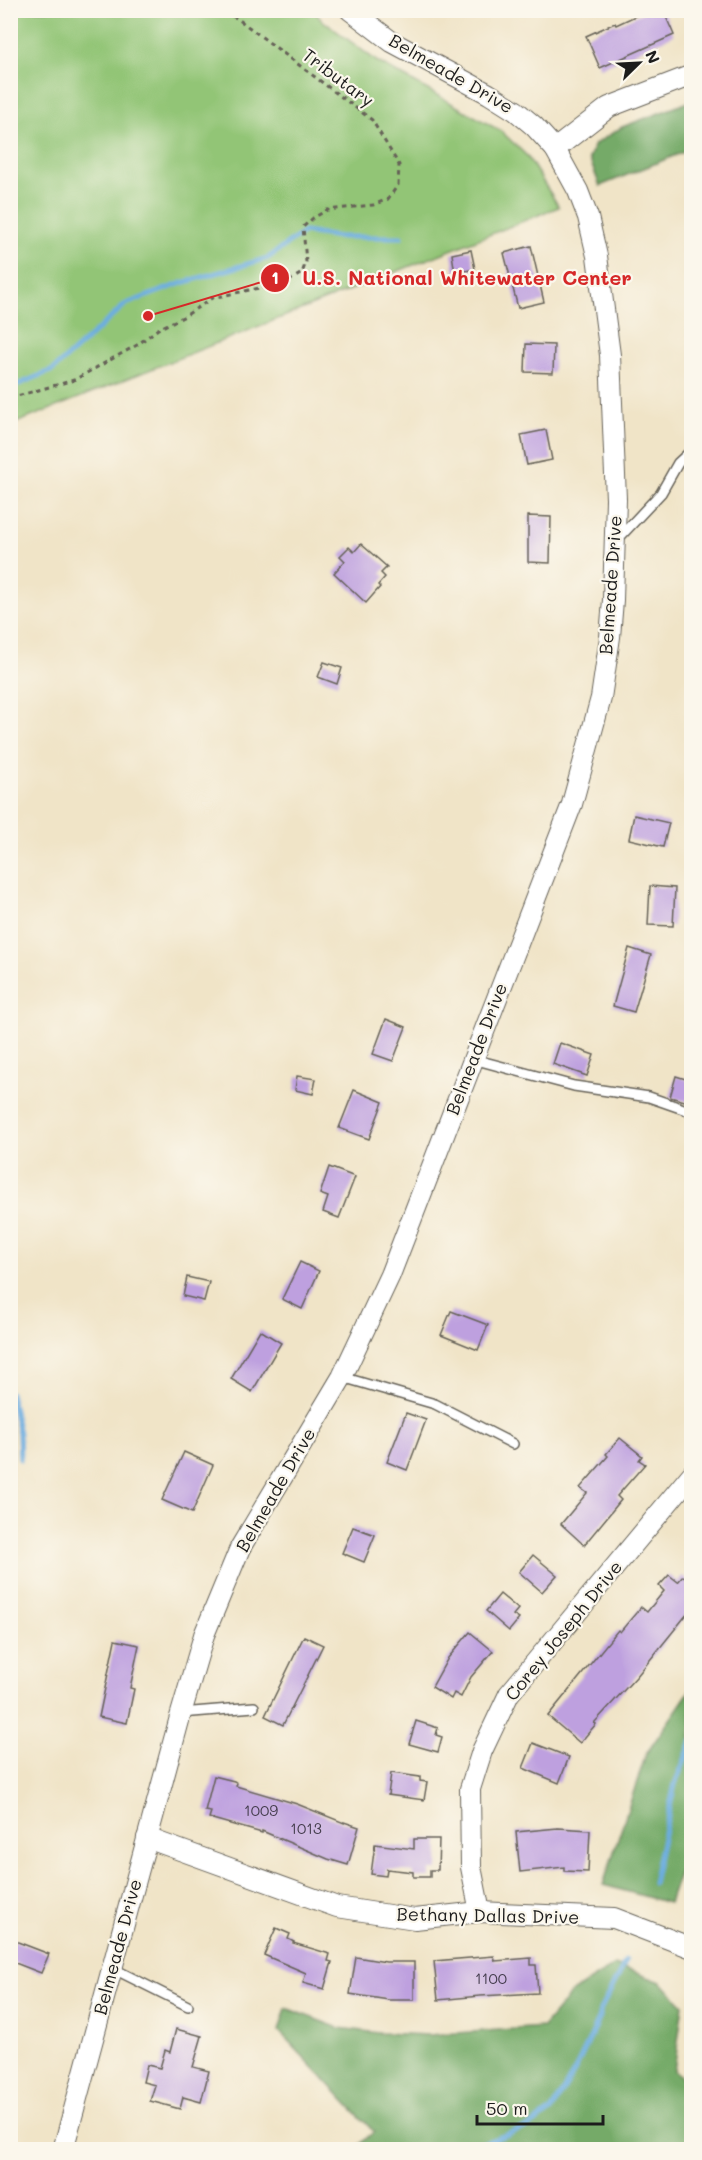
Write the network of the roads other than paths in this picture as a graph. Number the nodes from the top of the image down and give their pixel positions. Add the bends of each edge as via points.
1 (350, 10) edge
2 (692, 75) edge
3 (555, 149) junction
4 (692, 450) edge
5 (615, 541) junction
6 (473, 1059) junction
7 (692, 1112) edge
8 (342, 1377) junction
9 (513, 1444) dead end
10 (692, 1474) edge
11 (254, 1707) dead end
12 (181, 1713) junction
13 (147, 1838) junction
14 (480, 1912) junction
15 (692, 1948) edge
16 (112, 1968) junction
17 (188, 2006) dead end
18 (63, 2150) edge

1 - 3 street, Belmeade Drive via 392,42 516,111
2 - 3 street via 609,107
3 - 5 street, Belmeade Drive via 588,217 597,256 610,355
4 - 5 lane via 678,463 661,493
5 - 6 street, Belmeade Drive via 613,600 602,688 572,804
6 - 7 lane via 574,1086 649,1097
6 - 8 street, Belmeade Drive via 390,1275
8 - 9 lane via 435,1404
8 - 12 street, Belmeade Drive via 240,1548 204,1635
10 - 14 street, Corey Joseph Drive via 509,1694 482,1751 470,1789 471,1867
11 - 12 lane
12 - 13 street, Belmeade Drive
13 - 14 street, Bethany Dallas Drive via 337,1907 415,1919
13 - 16 street, Belmeade Drive
14 - 15 street, Bethany Dallas Drive via 614,1918
16 - 17 lane
16 - 18 street, Belmeade Drive

